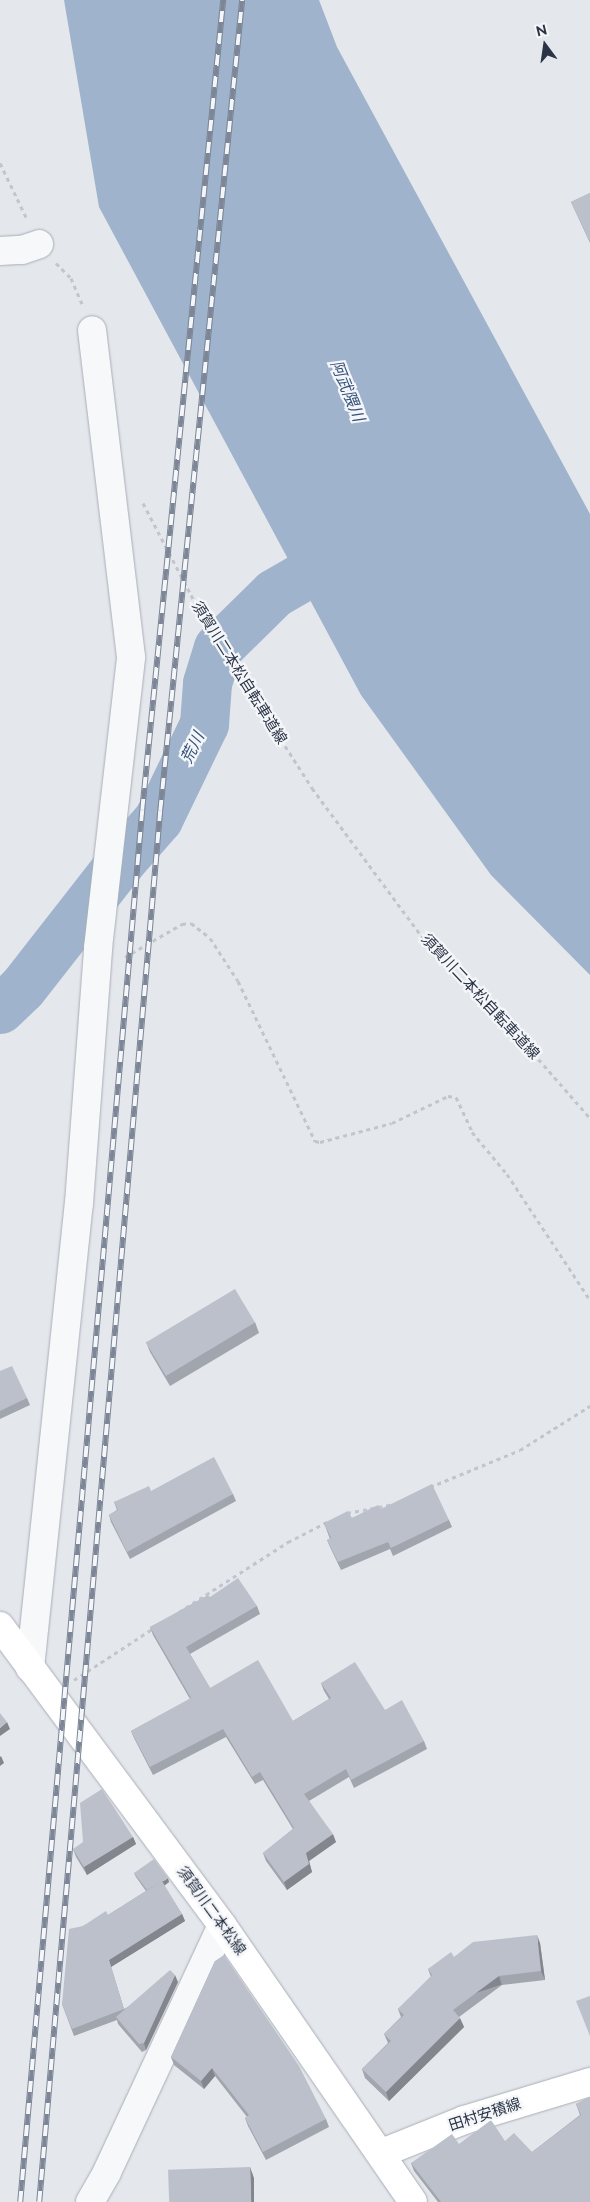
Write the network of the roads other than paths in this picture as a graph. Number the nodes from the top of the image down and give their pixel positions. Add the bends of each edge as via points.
1 (39, 244) road end
2 (0, 251) edge
3 (92, 330) road end
4 (0, 1626) edge
5 (30, 1668) junction
6 (222, 1925) junction
7 (590, 2082) edge
8 (382, 2153) junction
9 (90, 2202) edge
10 (413, 2202) edge

1 - 2 street via 22,250
3 - 5 street via 130,657 97,962 79,1203
4 - 5 main road, 須賀川二本松線
5 - 6 main road, 須賀川二本松線
6 - 8 main road, 須賀川二本松線
6 - 9 street
7 - 8 main road, 田村安積線 via 464,2120
8 - 10 main road, 須賀川二本松線

